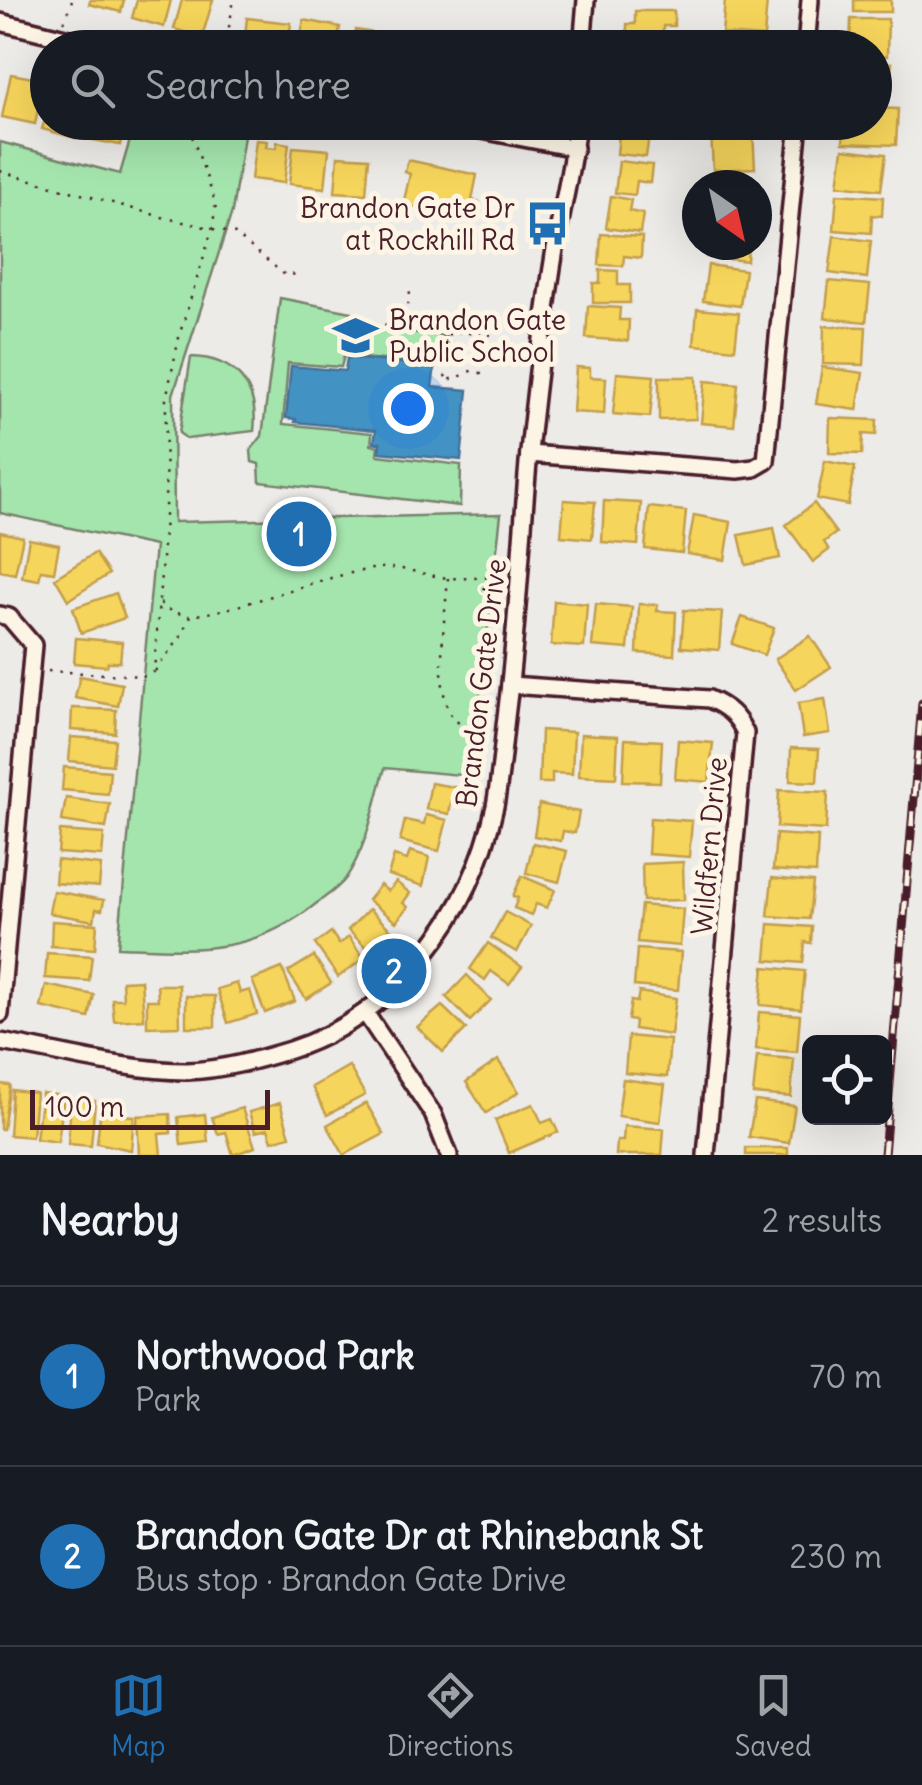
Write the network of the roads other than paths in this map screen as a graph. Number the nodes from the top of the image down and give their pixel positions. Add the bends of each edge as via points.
1 (586, 0) edge
2 (810, 0) edge
3 (0, 22) edge
4 (34, 30) edge
5 (584, 30) edge
6 (808, 30) edge
7 (533, 140) edge
8 (575, 140) edge
9 (797, 140) edge
10 (575, 148) junction
11 (529, 454) junction
12 (0, 615) edge
13 (510, 685) junction
14 (8, 816) edge
15 (0, 1014) edge
16 (366, 1014) junction
17 (0, 1042) edge
18 (449, 1155) edge
19 (706, 1155) edge

1 - 5 street
2 - 6 street
3 - 4 street
7 - 10 street
8 - 10 street, Brandon Gate Drive
9 - 11 street via 766,460 738,470
10 - 11 street, Brandon Gate Drive
11 - 13 street, Brandon Gate Drive
12 - 14 street via 33,645
13 - 16 street, Brandon Gate Drive via 495,807 458,908 432,948
13 - 19 street, Wildfern Drive via 709,699 739,719 745,733
14 - 15 street
16 - 17 street, Brandon Gate Drive via 300,1046 200,1070 147,1068
16 - 18 street via 433,1114

